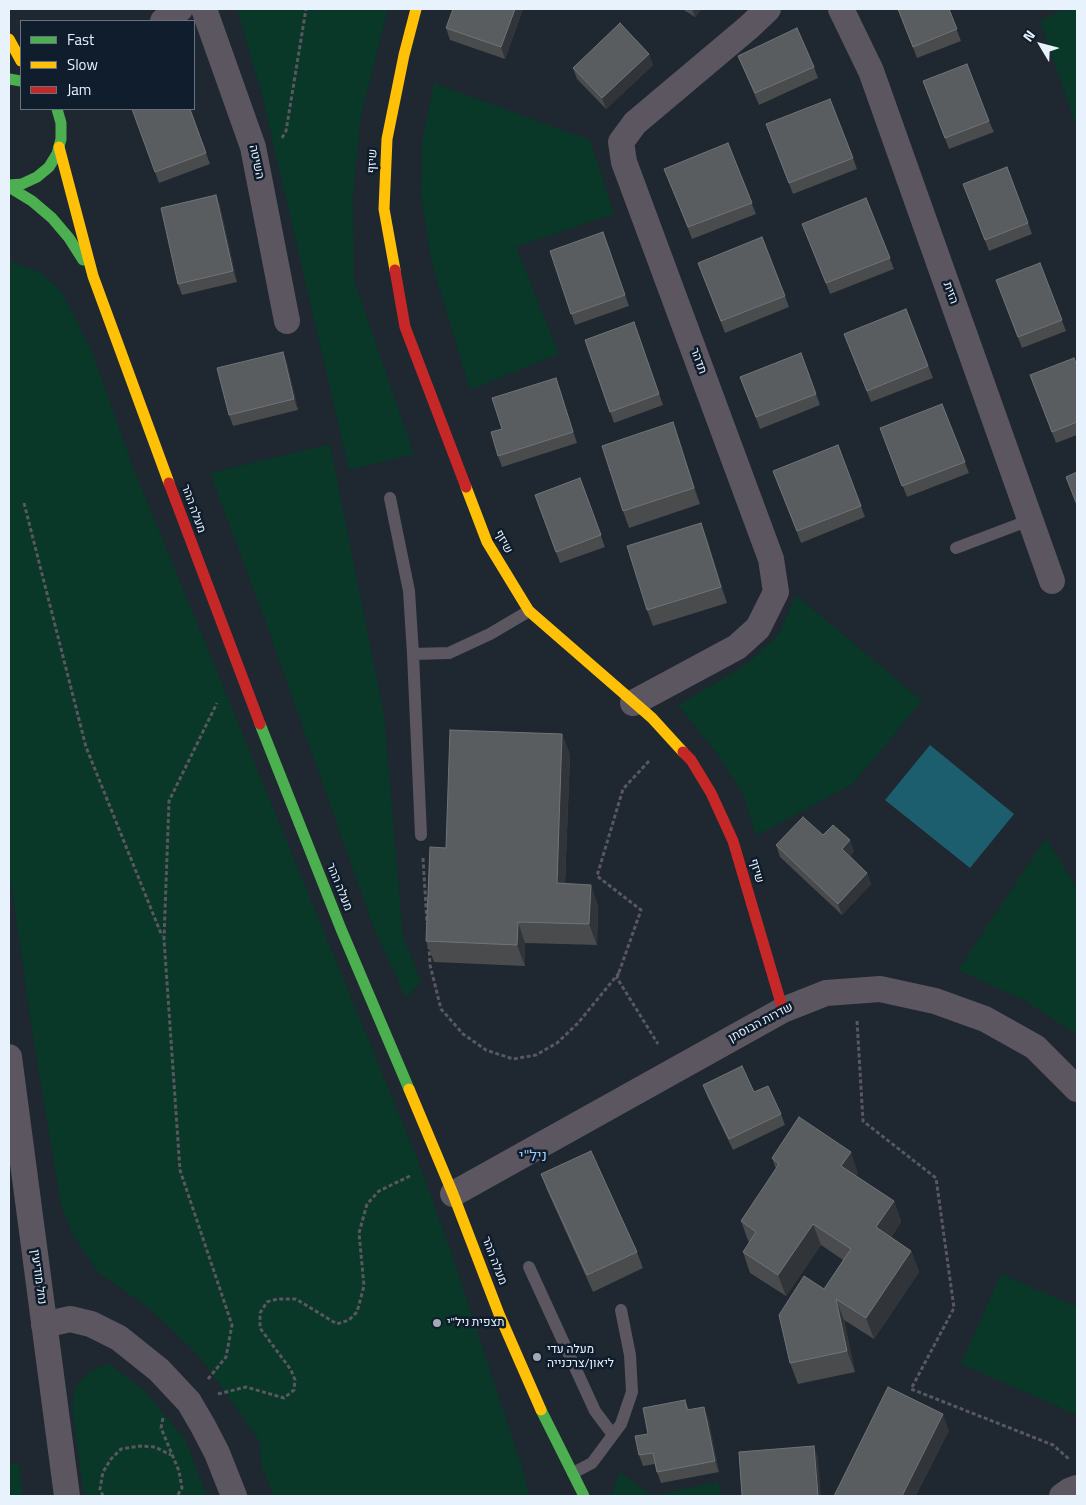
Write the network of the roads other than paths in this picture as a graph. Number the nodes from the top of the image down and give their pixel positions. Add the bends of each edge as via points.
1 (180, 9) edge
2 (204, 9) edge
3 (416, 9) edge
4 (768, 9) edge
5 (841, 9) edge
6 (164, 20) edge
7 (9, 39) edge
8 (20, 59) edge
9 (56, 110) edge
10 (59, 147) junction
11 (9, 186) edge
12 (93, 276) junction
13 (287, 320) dead end
14 (390, 498) dead end
15 (1030, 520) junction
16 (956, 548) dead end
17 (1052, 581) dead end
18 (529, 611) junction
19 (413, 654) junction
20 (634, 703) junction
21 (421, 835) road end
22 (783, 1010) junction
23 (9, 1057) edge
24 (1077, 1089) edge
25 (453, 1194) junction
26 (530, 1267) dead end
27 (621, 1310) dead end
28 (44, 1325) junction
29 (613, 1435) junction
30 (573, 1474) junction
31 (1075, 1476) edge
32 (67, 1496) edge
33 (234, 1496) edge
34 (584, 1496) edge
35 (1062, 1496) edge

1 - 6 street
2 - 13 street, השיטה via 253,147
3 - 18 street, שיזף via 388,139 384,208 405,328 487,542
4 - 20 street, תדהר via 635,123 621,142 624,162 771,559 776,592 758,628 737,647
5 - 15 street, הזית via 871,71
7 - 8 street
9 - 10 street via 61,123
10 - 11 street via 49,167 37,177
10 - 12 street, מעלה ההר
11 - 12 street, מעלה ההר via 52,218
12 - 25 street, מעלה ההר via 236,664 341,929
14 - 19 lane via 409,591
15 - 16 lane
15 - 17 street, הזית
18 - 19 lane via 448,653
18 - 20 street, שיזף
19 - 21 lane
20 - 22 street, שיזף via 691,760 711,793 733,841
22 - 24 street, שדרות הבוסתן via 826,993 856,990 880,989 935,1001 985,1019 1035,1047
22 - 25 street, שדרות הבוסתן
23 - 28 street, נחל מודיעין
25 - 30 street, מעלה ההר via 499,1314
26 - 29 lane via 595,1410
27 - 29 lane via 630,1356 632,1392 621,1424
28 - 32 street, נחל מודיעין
28 - 33 street via 70,1319 91,1324 119,1338 159,1370 183,1396 216,1453
29 - 30 lane via 592,1463
30 - 34 street, מעלה ההר
31 - 35 street via 1069,1491

